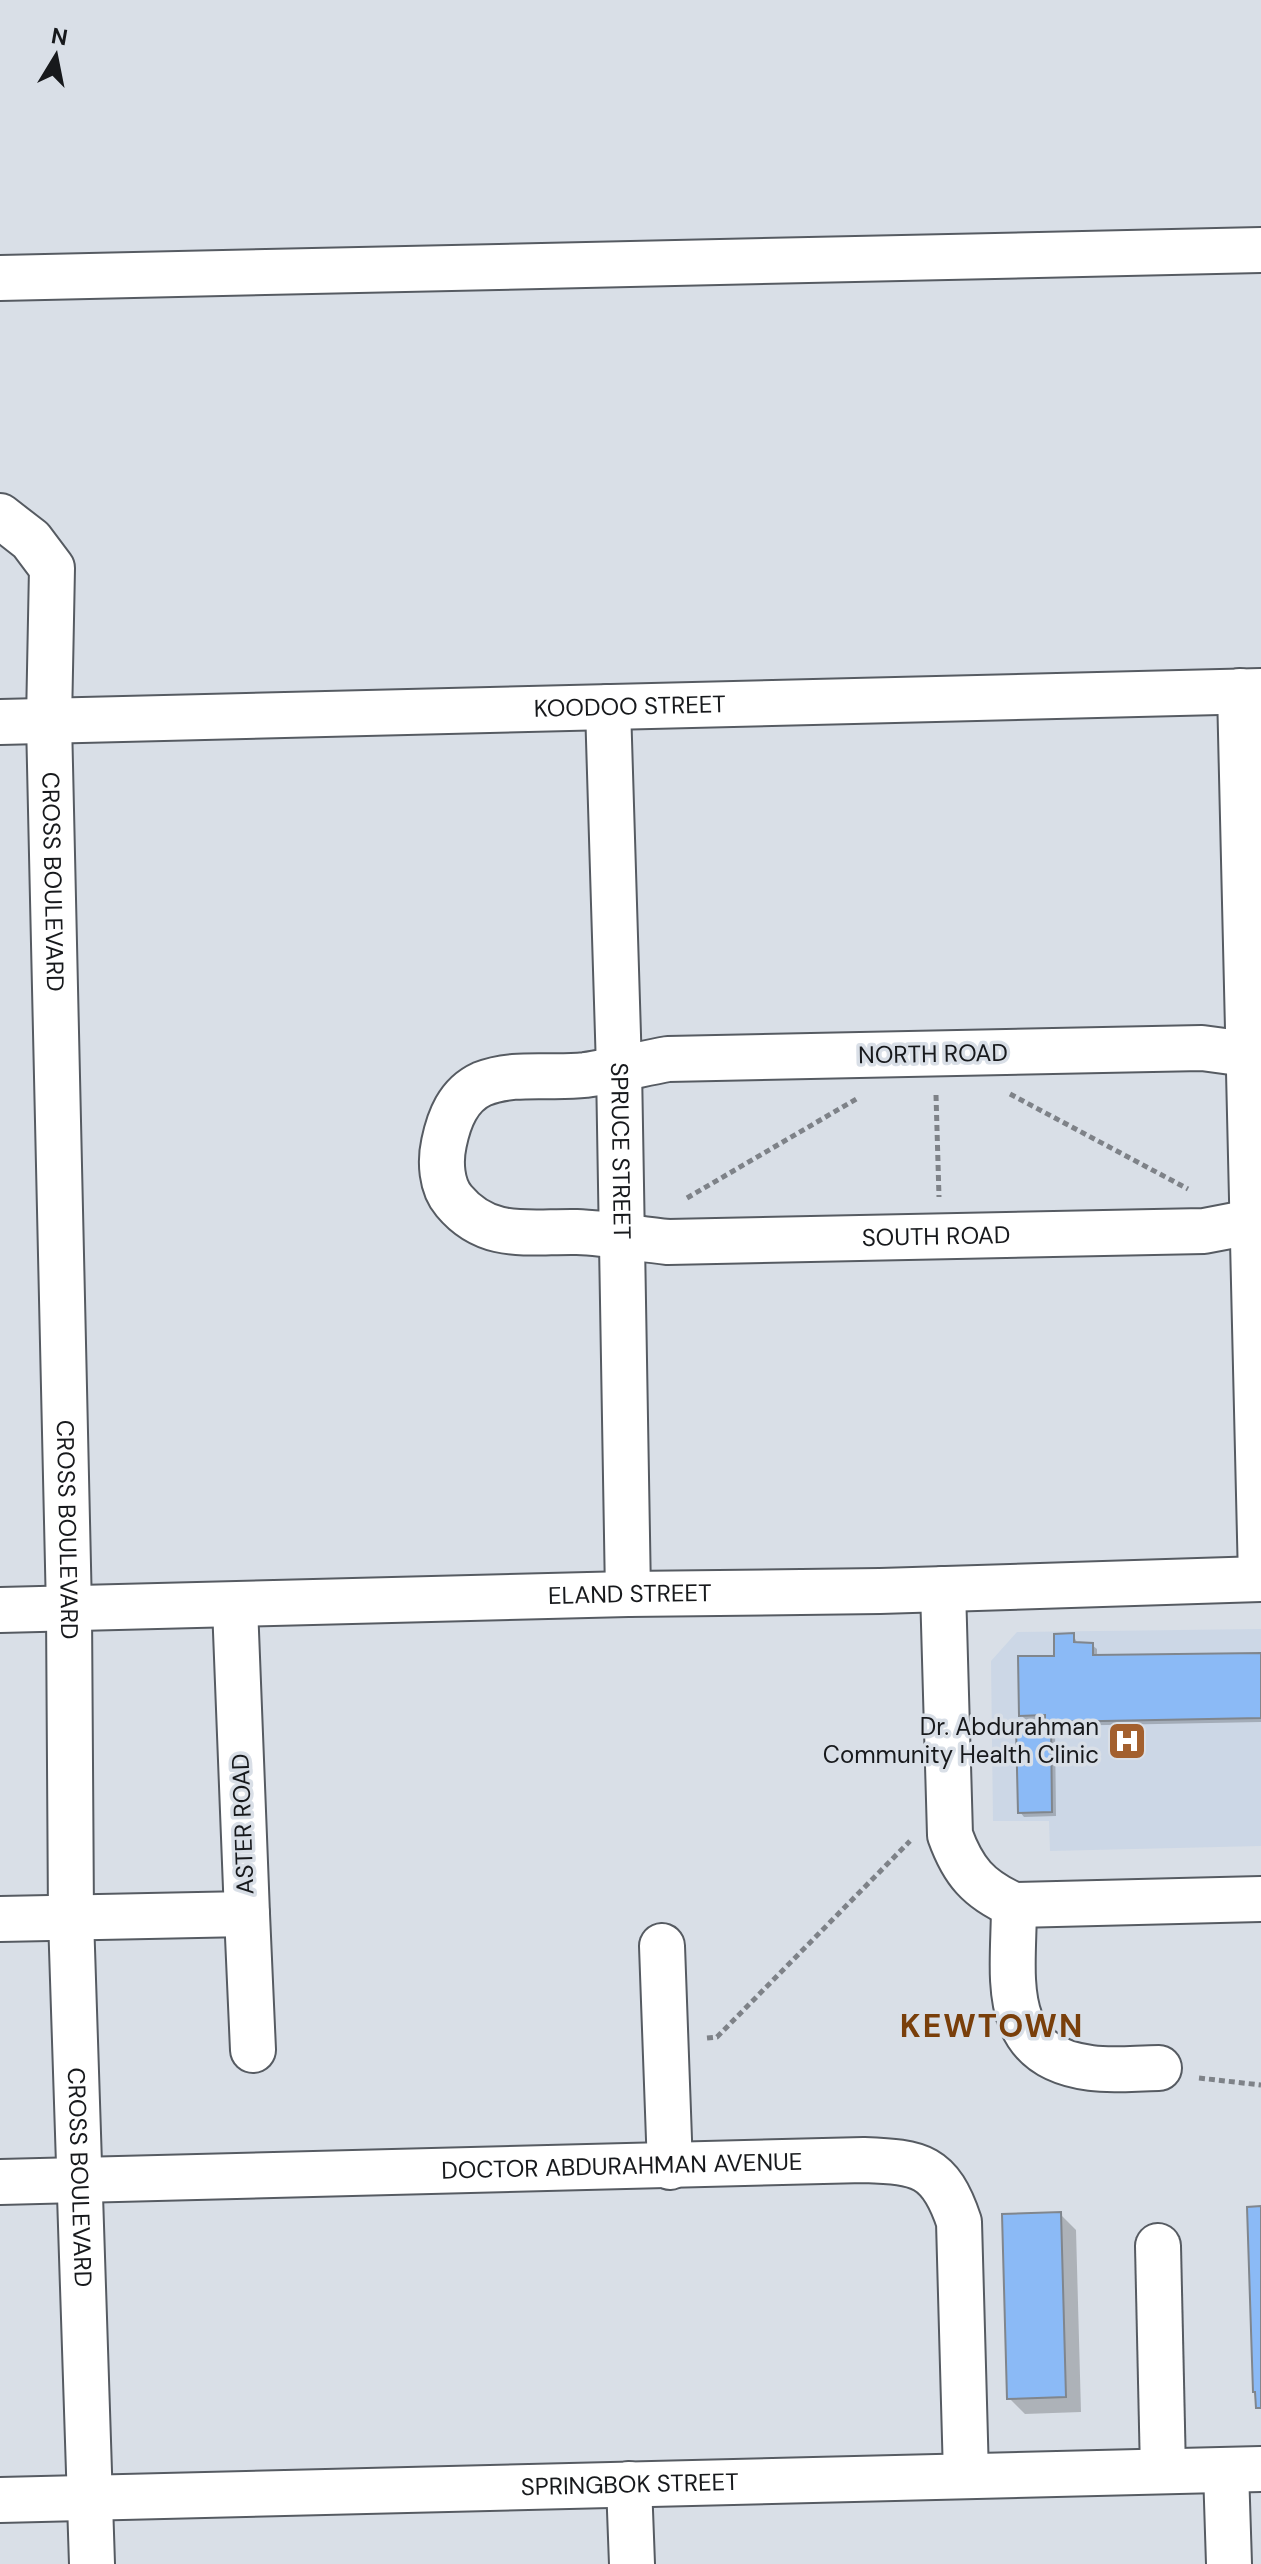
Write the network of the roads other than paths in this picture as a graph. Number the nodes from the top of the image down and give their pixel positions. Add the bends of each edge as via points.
1 (1261, 250) edge
2 (0, 278) edge
3 (0, 516) edge
4 (1250, 691) edge
5 (608, 707) junction
6 (49, 721) junction
7 (0, 722) edge
8 (1255, 1055) edge
9 (619, 1068) junction
10 (1257, 1222) edge
11 (621, 1237) junction
12 (1261, 1579) edge
13 (943, 1589) junction
14 (628, 1594) junction
15 (235, 1606) junction
16 (0, 1610) edge
17 (69, 1610) junction
18 (1261, 1899) edge
19 (1014, 1905) junction
20 (247, 1914) junction
21 (71, 1918) junction
22 (0, 1919) edge
23 (662, 1946) dead end
24 (253, 2050) dead end
25 (1159, 2068) road end
26 (670, 2167) junction
27 (80, 2181) junction
28 (0, 2182) edge
29 (1158, 2246) dead end
30 (1243, 2469) edge
31 (1163, 2471) junction
32 (966, 2475) junction
33 (629, 2484) junction
34 (90, 2497) junction
35 (0, 2500) edge
36 (92, 2564) edge
37 (632, 2564) edge
38 (1229, 2564) edge

1 - 2 street
3 - 6 street, CROSS BOULEVARD via 31,540 52,568
4 - 5 street, KOODOO STREET
4 - 8 street
5 - 6 street, KOODOO STREET
5 - 9 street, SPRUCE STREET
6 - 7 street, KOODOO STREET
6 - 17 street, CROSS BOULEVARD
8 - 9 street, NORTH ROAD via 1202,1048 668,1059
8 - 10 street
9 - 11 street, SPRUCE STREET
9 - 11 street, NORTH ROAD via 500,1078 479,1086 451,1116 442,1172 449,1195 483,1226
10 - 11 street, SOUTH ROAD via 1204,1231 668,1242
10 - 12 street
11 - 14 street, SPRUCE STREET
12 - 13 street, ELAND STREET
13 - 14 street, ELAND STREET
13 - 19 street via 950,1835 960,1863 982,1886
14 - 15 street, ELAND STREET
15 - 17 street, ELAND STREET
15 - 20 street, ASTER ROAD
16 - 17 street, ELAND STREET
17 - 21 street, CROSS BOULEVARD
18 - 19 street
19 - 25 street via 1014,2002 1033,2044 1054,2058 1090,2068
20 - 21 street, ASTER ROAD
20 - 24 street
21 - 22 street, ASTER ROAD
21 - 27 street, CROSS BOULEVARD
23 - 26 street
26 - 27 street, DOCTOR ABDURAHMAN AVENUE
26 - 32 street, DOCTOR ABDURAHMAN AVENUE via 864,2160 915,2165 934,2175 950,2195 959,2222
27 - 28 street, DOCTOR ABDURAHMAN AVENUE
27 - 34 street, CROSS BOULEVARD
29 - 31 street
30 - 31 street, SPRINGBOK STREET
30 - 38 street
31 - 32 street, SPRINGBOK STREET
32 - 33 street, SPRINGBOK STREET
33 - 34 street, SPRINGBOK STREET
33 - 37 street
34 - 35 street, SPRINGBOK STREET
34 - 36 street, CROSS BOULEVARD

